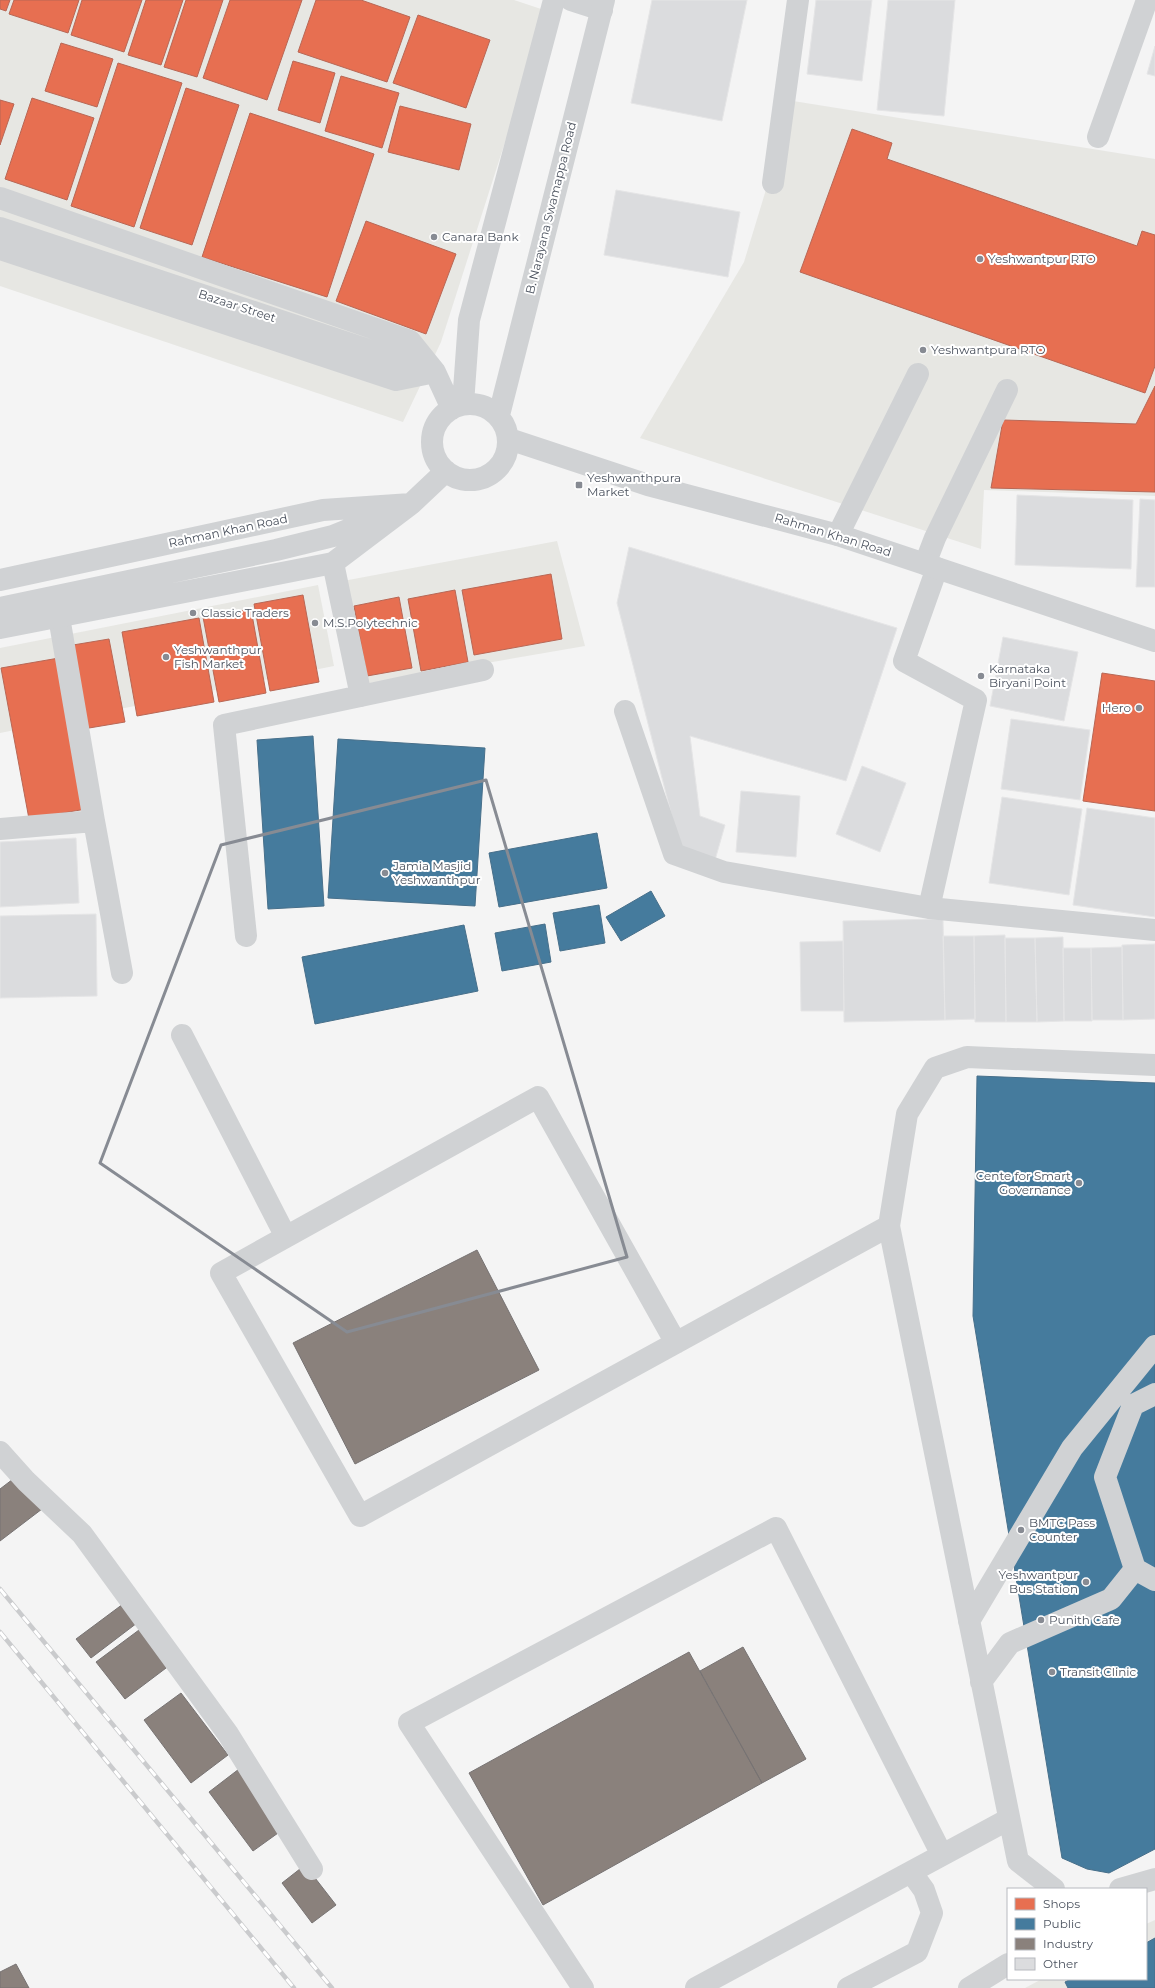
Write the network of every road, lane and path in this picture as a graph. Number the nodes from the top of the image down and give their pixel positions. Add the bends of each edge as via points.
1 (554, 0) edge
2 (571, 0) edge
3 (798, 0) edge
4 (1146, 0) edge
5 (603, 5) edge
6 (1098, 137) dead end
7 (773, 182) dead end
8 (0, 198) edge
9 (0, 228) edge
10 (0, 249) edge
11 (435, 372) junction
12 (918, 374) dead end
13 (1007, 390) dead end
14 (458, 406) junction
15 (498, 416) junction
16 (509, 439) junction
17 (446, 471) junction
18 (411, 504) junction
19 (838, 534) junction
20 (333, 563) junction
21 (931, 566) junction
22 (0, 580) edge
23 (0, 608) edge
24 (59, 617) junction
25 (0, 628) edge
26 (1155, 641) edge
27 (484, 670) dead end
28 (361, 696) junction
29 (625, 711) dead end
30 (94, 821) junction
31 (0, 829) edge
32 (929, 908) junction
33 (1155, 930) edge
34 (246, 936) dead end
35 (122, 972) dead end
36 (182, 1035) dead end
37 (1155, 1065) edge
38 (889, 1226) junction
39 (286, 1237) junction
40 (676, 1343) junction
41 (1155, 1346) edge
42 (1155, 1394) edge
43 (0, 1452) edge
44 (1135, 1569) junction
45 (1155, 1580) edge
46 (968, 1621) junction
47 (981, 1682) junction
48 (1009, 1819) junction
49 (942, 1855) junction
50 (312, 1869) dead end
51 (911, 1872) junction
52 (1155, 1879) edge
53 (1053, 1888) edge
54 (1124, 1888) edge
55 (1007, 1965) edge
56 (583, 1988) edge
57 (696, 1988) edge
58 (848, 1988) edge
59 (969, 1988) edge

1 - 14 street via 469,320
2 - 5 street
3 - 7 street
4 - 6 street
5 - 15 street, B. Narayana Swamappa Road
8 - 11 street via 410,341
9 - 11 street, Bazaar Street
10 - 11 street via 396,380
11 - 14 street
12 - 19 street
13 - 21 street via 935,538
14 - 15 street via 475,404 487,408
14 - 17 street via 442,416 432,437 432,449 436,460
15 - 16 street via 506,426
16 - 17 street via 508,452 502,465 492,474 480,479 466,480 454,477
16 - 19 street, Rahman Khan Road via 648,485
17 - 18 street
18 - 20 street
18 - 22 street, Rahman Khan Road via 323,510
18 - 23 street via 326,538
19 - 21 street, Rahman Khan Road
20 - 24 street
20 - 28 street
21 - 26 street, Rahman Khan Road
21 - 32 street via 904,661 976,700
24 - 25 street
24 - 30 street
27 - 28 street
28 - 34 street via 224,725
29 - 32 street via 674,854 724,872
30 - 31 street
30 - 35 street
32 - 33 street
36 - 39 street
37 - 38 street via 968,1057 935,1068 907,1114
38 - 40 street
38 - 46 street
39 - 40 street via 538,1097
39 - 40 street via 222,1273 360,1516
41 - 46 street via 1072,1448
42 - 44 street via 1134,1406 1105,1478
43 - 50 street via 26,1481 82,1534 228,1734
44 - 45 street
44 - 47 street via 1111,1599 1010,1643
46 - 47 street
47 - 48 street
48 - 49 street
48 - 53 street via 1018,1861
49 - 51 street
49 - 56 street via 776,1528 409,1723
51 - 57 street
51 - 58 street via 924,1890 932,1913 917,1952
52 - 54 street
55 - 59 street

